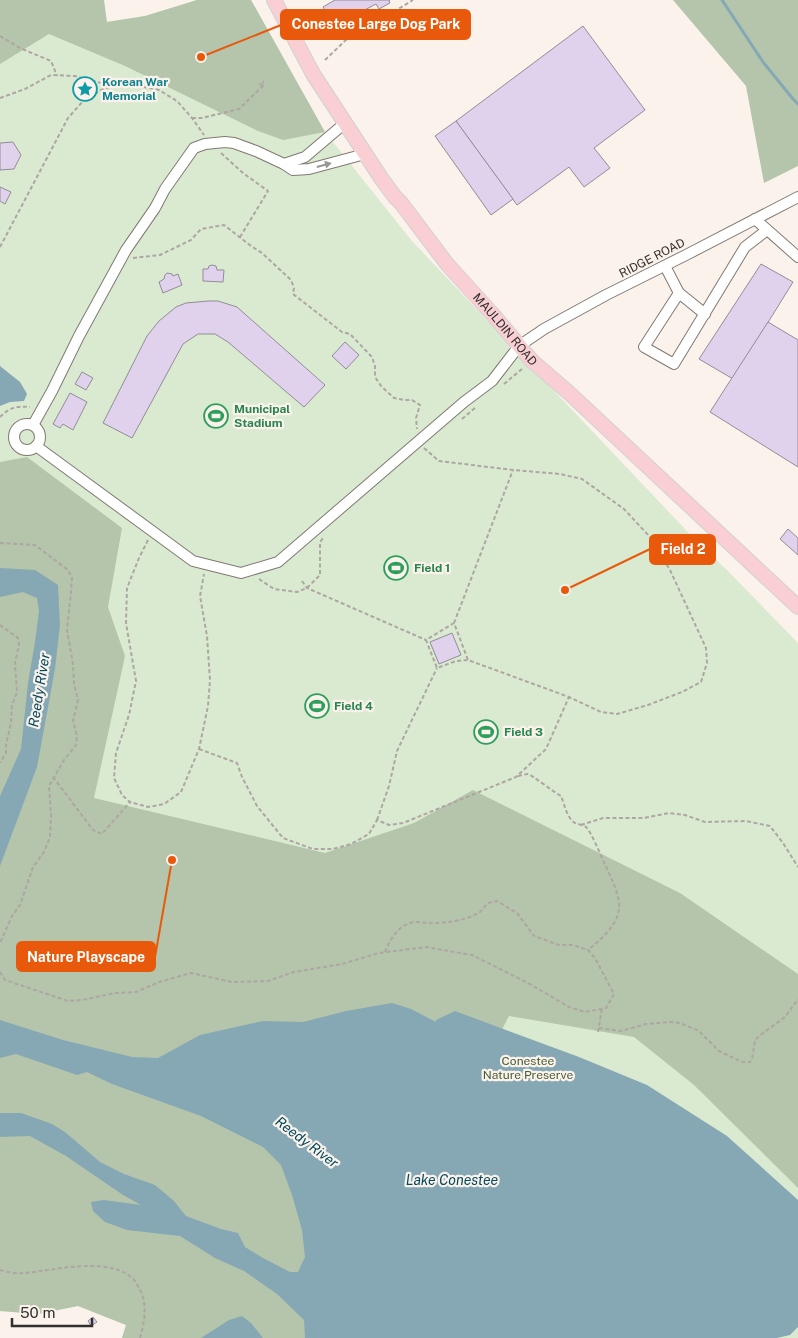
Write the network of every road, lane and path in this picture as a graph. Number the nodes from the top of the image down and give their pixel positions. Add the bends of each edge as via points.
1 (274, 0) edge
2 (413, 0) edge
3 (0, 36) edge
4 (325, 60) dead end
5 (57, 76) junction
6 (263, 81) dead end
7 (259, 84) dead end
8 (264, 85) junction
9 (113, 86) junction
10 (0, 98) edge
11 (192, 118) junction
12 (345, 123) junction
13 (210, 144) junction
14 (365, 154) junction
15 (284, 164) junction
16 (798, 197) edge
17 (755, 219) junction
18 (767, 230) junction
19 (240, 238) dead end
20 (0, 247) edge
21 (798, 257) edge
22 (665, 266) junction
23 (679, 293) junction
24 (705, 314) junction
25 (519, 346) junction
26 (532, 361) junction
27 (503, 385) dead end
28 (481, 403) dead end
29 (460, 421) dead end
30 (33, 425) junction
31 (36, 446) junction
32 (512, 470) dead end
33 (153, 532) junction
34 (326, 532) dead end
35 (0, 543) edge
36 (204, 573) dead end
37 (255, 576) dead end
38 (302, 581) dead end
39 (307, 588) junction
40 (798, 607) edge
41 (454, 623) junction
42 (0, 625) edge
43 (426, 640) junction
44 (438, 668) junction
45 (569, 697) dead end
46 (199, 749) junction
47 (0, 762) edge
48 (54, 777) junction
49 (516, 777) junction
50 (130, 802) junction
51 (377, 820) junction
52 (580, 825) junction
53 (798, 867) edge
54 (0, 943) edge
55 (588, 950) junction
56 (385, 952) junction
57 (0, 972) edge
58 (798, 999) edge
59 (602, 1008) junction
60 (599, 1028) junction
61 (598, 1032) dead end
62 (0, 1270) edge
63 (140, 1338) edge

1 - 12 main road, MAULDIN ROAD via 313,74
2 - 4 path via 349,37
3 - 5 path via 51,61
5 - 9 path via 75,76
5 - 10 path via 51,75
6 - 8 path
7 - 8 path
8 - 11 path via 238,109
9 - 11 path via 159,90 177,101
9 - 20 path via 84,100 68,118
11 - 13 path
12 - 14 main road, MAULDIN ROAD
12 - 15 street via 305,157
13 - 15 street via 234,144
13 - 19 path via 268,191
13 - 30 street via 194,148 165,189 123,256
15 -> 14 street via 293,170 308,169
14 - 25 main road, MAULDIN ROAD via 447,264
16 - 17 street, RIDGE ROAD
17 - 18 street
17 - 22 street, RIDGE ROAD
18 - 21 street
18 - 24 street via 745,247
22 - 23 street
22 - 25 street, RIDGE ROAD via 606,295
23 - 24 street
23 - 24 street via 644,347 674,364
25 - 26 main road, MAULDIN ROAD
25 - 33 street, RIDGE ROAD via 492,381 278,562 241,573 203,564 193,561
26 - 27 path
26 - 40 main road, MAULDIN ROAD
28 - 29 path
30 - 31 street via 40,435
30 - 31 street via 19,426 13,439 22,450
31 - 33 street, RIDGE ROAD
32 - 41 path
33 - 50 path via 127,588 126,623 136,681 116,753 114,778 122,795
34 - 39 path via 320,542 320,575
35 - 48 path via 35,544 68,570 72,578 67,630 78,700 73,721 77,736 76,745
36 - 46 path via 200,596 210,680
37 - 39 path via 274,589 298,592
38 - 39 path
39 - 43 path
41 - 43 path
41 - 44 path via 468,660
42 - 47 path via 18,638 19,644 17,692 12,704 6,753
43 - 44 path
44 - 51 path via 397,751
45 - 49 path via 546,749
46 - 50 path via 181,792 164,804 148,807
46 - 51 path via 237,763 257,806 283,838 313,849 333,849 369,834
48 - 50 path via 93,830 102,834
48 - 54 path via 49,786 50,837 33,866 20,905
49 - 51 path via 403,823 389,826
49 - 52 path via 532,776 561,796 568,816
52 - 53 path via 603,818 644,818 669,813 705,822 746,820 770,826
52 - 55 path via 586,828 595,843 617,890 620,907 617,919 605,936
55 - 56 path via 534,936 517,913 497,901 461,919 410,923 390,940
55 - 59 path via 614,994 606,1008
56 - 57 path via 268,981 232,982 191,972 136,992 68,1001 5,980
56 - 59 path via 426,947 472,955 568,1007 585,1012
58 - 60 path via 785,1017 755,1041 750,1062 742,1062 720,1051 699,1031 680,1023 646,1024 620,1031
59 - 60 path
60 - 61 path
62 - 63 path via 21,1274 82,1266 114,1268 132,1277 142,1293 145,1306

